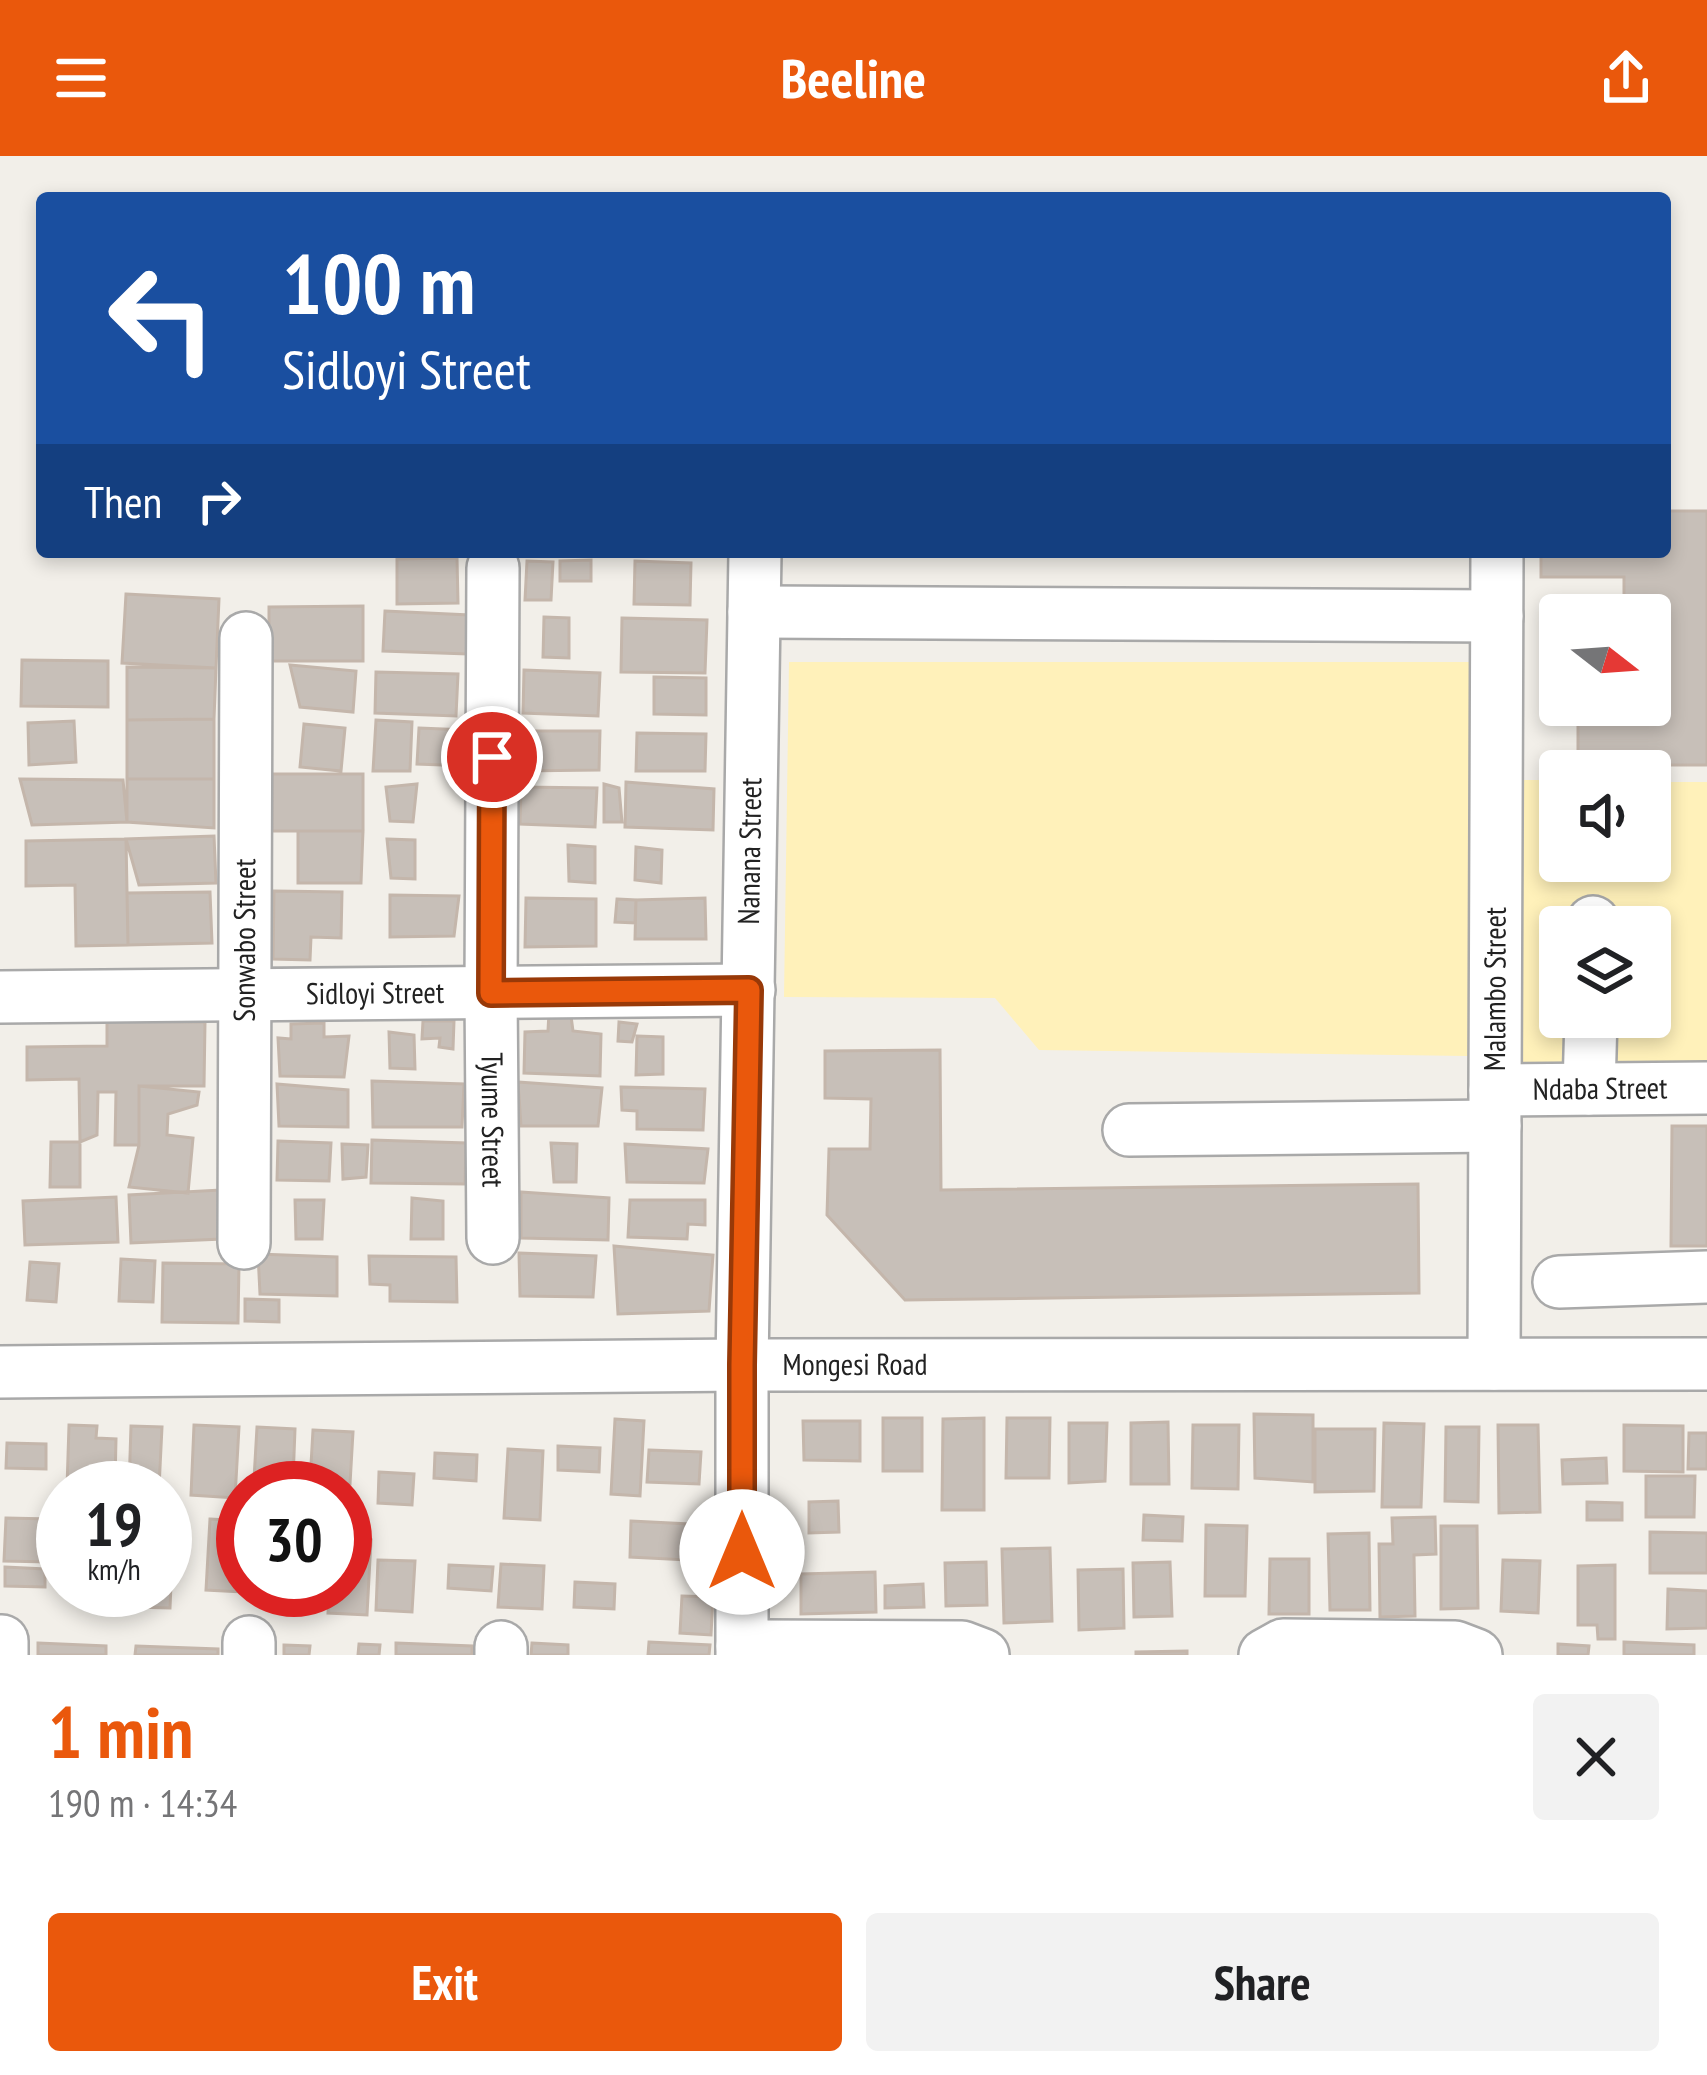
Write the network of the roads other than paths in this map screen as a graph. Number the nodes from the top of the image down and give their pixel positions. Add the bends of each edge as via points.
1 (755, 558) edge
2 (1497, 558) edge
3 (494, 568) dead end
4 (754, 612) junction
5 (1497, 616) junction
6 (246, 638) dead end
7 (749, 990) junction
8 (491, 993) junction
9 (246, 994) junction
10 (0, 997) edge
11 (1590, 1038) edge
12 (1707, 1088) edge
13 (1589, 1089) junction
14 (1495, 1108) junction
15 (1129, 1130) dead end
16 (494, 1238) dead end
17 (244, 1243) dead end
18 (1707, 1277) edge
19 (1639, 1281) junction
20 (1559, 1282) dead end
21 (1494, 1364) junction
22 (1654, 1364) junction
23 (1707, 1364) edge
24 (742, 1365) junction
25 (0, 1372) edge
26 (742, 1651) edge
27 (983, 1655) edge
28 (1265, 1655) edge
29 (1476, 1655) edge

1 - 4 street, Nanana Street
2 - 5 street, Malambo Street
3 - 8 street, Tyume Street
4 - 5 street
4 - 7 street, Nanana Street
5 - 14 street, Malambo Street
6 - 9 street, Sonwabo Street
7 - 8 street, Sidloyi Street
7 - 24 street, Nanana Street
8 - 9 street, Sidloyi Street
8 - 16 street, Tyume Street
9 - 10 street, Sidloyi Street
9 - 17 street, Sonwabo Street
11 - 13 street
12 - 13 street, Ndaba Street
13 - 14 street, Ndaba Street
14 - 15 street, Ndaba Street
14 - 21 street, Malambo Street
18 - 19 street
19 - 20 street
19 - 22 street
21 - 22 street, Mongesi Road
21 - 24 street, Mongesi Road
22 - 23 street, Mongesi Road
24 - 25 street, Mongesi Road
24 - 26 street, Nanana Street
26 - 27 street via 962,1647
28 - 29 street via 1283,1646 1455,1647

